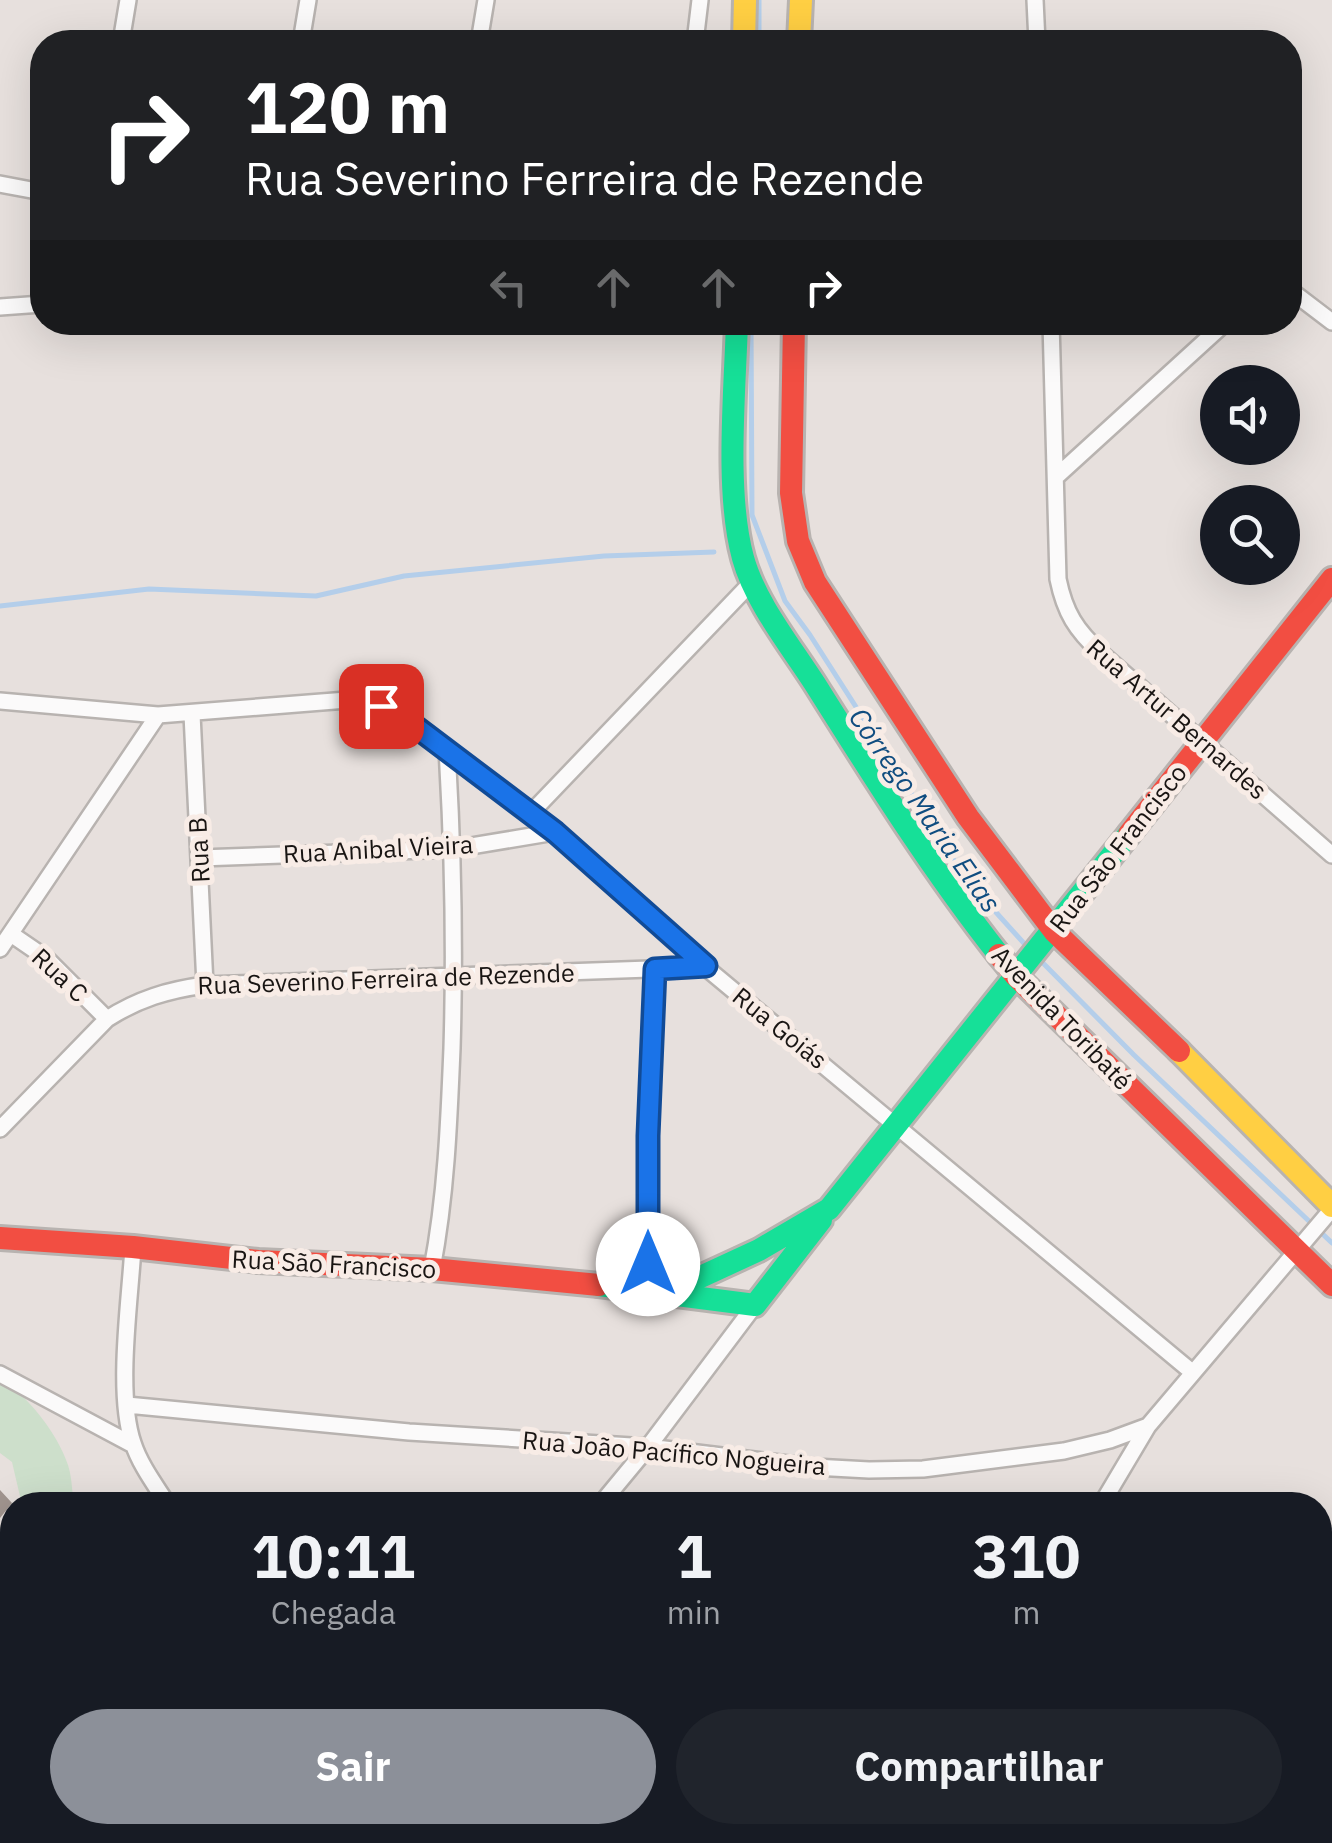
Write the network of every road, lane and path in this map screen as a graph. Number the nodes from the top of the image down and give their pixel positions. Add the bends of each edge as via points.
1 (128, 0) edge
2 (308, 0) edge
3 (486, 0) edge
4 (700, 0) edge
5 (745, 0) edge
6 (800, 0) edge
7 (1035, 0) edge
8 (123, 30) edge
9 (303, 30) edge
10 (481, 30) edge
11 (696, 30) edge
12 (744, 30) edge
13 (799, 30) edge
14 (1036, 30) edge
15 (0, 184) edge
16 (30, 190) edge
17 (1302, 299) edge
18 (30, 305) edge
19 (0, 306) edge
20 (1332, 322) edge
21 (737, 335) edge
22 (794, 335) edge
23 (1052, 335) edge
24 (1212, 335) edge
25 (1057, 476) junction
26 (1332, 579) edge
27 (752, 582) junction
28 (6, 702) edge
29 (192, 714) junction
30 (158, 715) junction
31 (0, 720) edge
32 (1202, 741) junction
33 (447, 750) junction
34 (529, 815) junction
35 (555, 832) junction
36 (454, 848) junction
37 (1331, 851) edge
38 (200, 858) junction
39 (11, 934) junction
40 (1050, 936) junction
41 (0, 949) edge
42 (706, 966) junction
43 (655, 969) junction
44 (1021, 971) junction
45 (454, 974) junction
46 (204, 986) junction
47 (106, 1019) junction
48 (897, 1125) junction
49 (0, 1129) edge
50 (829, 1209) junction
51 (1330, 1210) edge
52 (0, 1238) edge
53 (134, 1247) junction
54 (1298, 1248) junction
55 (432, 1268) junction
56 (1332, 1284) edge
57 (659, 1292) junction
58 (755, 1305) junction
59 (1192, 1372) junction
60 (0, 1374) edge
61 (127, 1405) junction
62 (1148, 1426) junction
63 (134, 1445) junction
64 (648, 1447) junction
65 (164, 1492) edge
66 (611, 1492) edge
67 (1110, 1492) edge

1 - 8 street
2 - 9 street
3 - 10 street
4 - 11 street
5 - 12 street
6 - 13 street
7 - 14 street
15 - 16 street
17 - 20 street
18 - 19 street
21 - 27 street, Avenida Toribaté via 736,528
22 - 40 street via 792,493 798,541 816,582
23 - 25 street, Rua Artur Bernardes
24 - 25 street
25 - 32 street, Rua Artur Bernardes via 1058,578 1068,617
26 - 32 street, Rua São Francisco
27 - 34 street
27 - 44 street, Avenida Toribaté via 964,912
28 - 30 street, Rua Goiás
28 - 31 street
29 - 30 street, Rua Goiás
29 - 33 street, Rua Goiás via 348,700 381,706
29 - 38 street, Rua B
30 - 39 street
32 - 37 street, Rua Artur Bernardes
32 - 40 street, Rua São Francisco
33 - 34 street, Rua Goiás
33 - 36 street
34 - 35 street, Rua Goiás
35 - 36 street, Rua Anibal Vieira
35 - 42 street, Rua Goiás
36 - 38 street, Rua Anibal Vieira
36 - 45 street
38 - 46 street, Rua B
39 - 41 street
39 - 47 street, Rua C via 46,958
40 - 44 street, Rua São Francisco
40 - 51 street via 1236,1106
42 - 43 street, Rua Severino Ferreira de Rezende
42 - 48 street, Rua Goiás
43 - 45 street, Rua Severino Ferreira de Rezende
43 - 57 street via 646,1238
44 - 48 street, Rua São Francisco
44 - 54 street, Avenida Toribaté
45 - 46 street, Rua Severino Ferreira de Rezende
45 - 55 street via 447,1157
46 - 47 street, Rua Severino Ferreira de Rezende via 167,990
47 - 49 street, Rua Severino Ferreira de Rezende
48 - 50 street, Rua São Francisco
48 - 59 street, Rua Goiás
50 - 57 street, Rua São Francisco via 759,1250
50 - 58 street
51 - 54 street
52 - 53 street, Rua São Francisco
53 - 55 street, Rua São Francisco via 258,1261
53 - 61 street
54 - 56 street, Avenida Toribaté
54 - 59 street
55 - 57 street, Rua São Francisco
57 - 58 street, Rua São Francisco
58 - 64 street
59 - 62 street
60 - 63 street
61 - 63 street
61 - 64 street, Rua João Pacífico Nogueira
62 - 64 street, Rua João Pacífico Nogueira via 1064,1451 924,1469 814,1467
62 - 67 street
63 - 65 street
64 - 66 street

